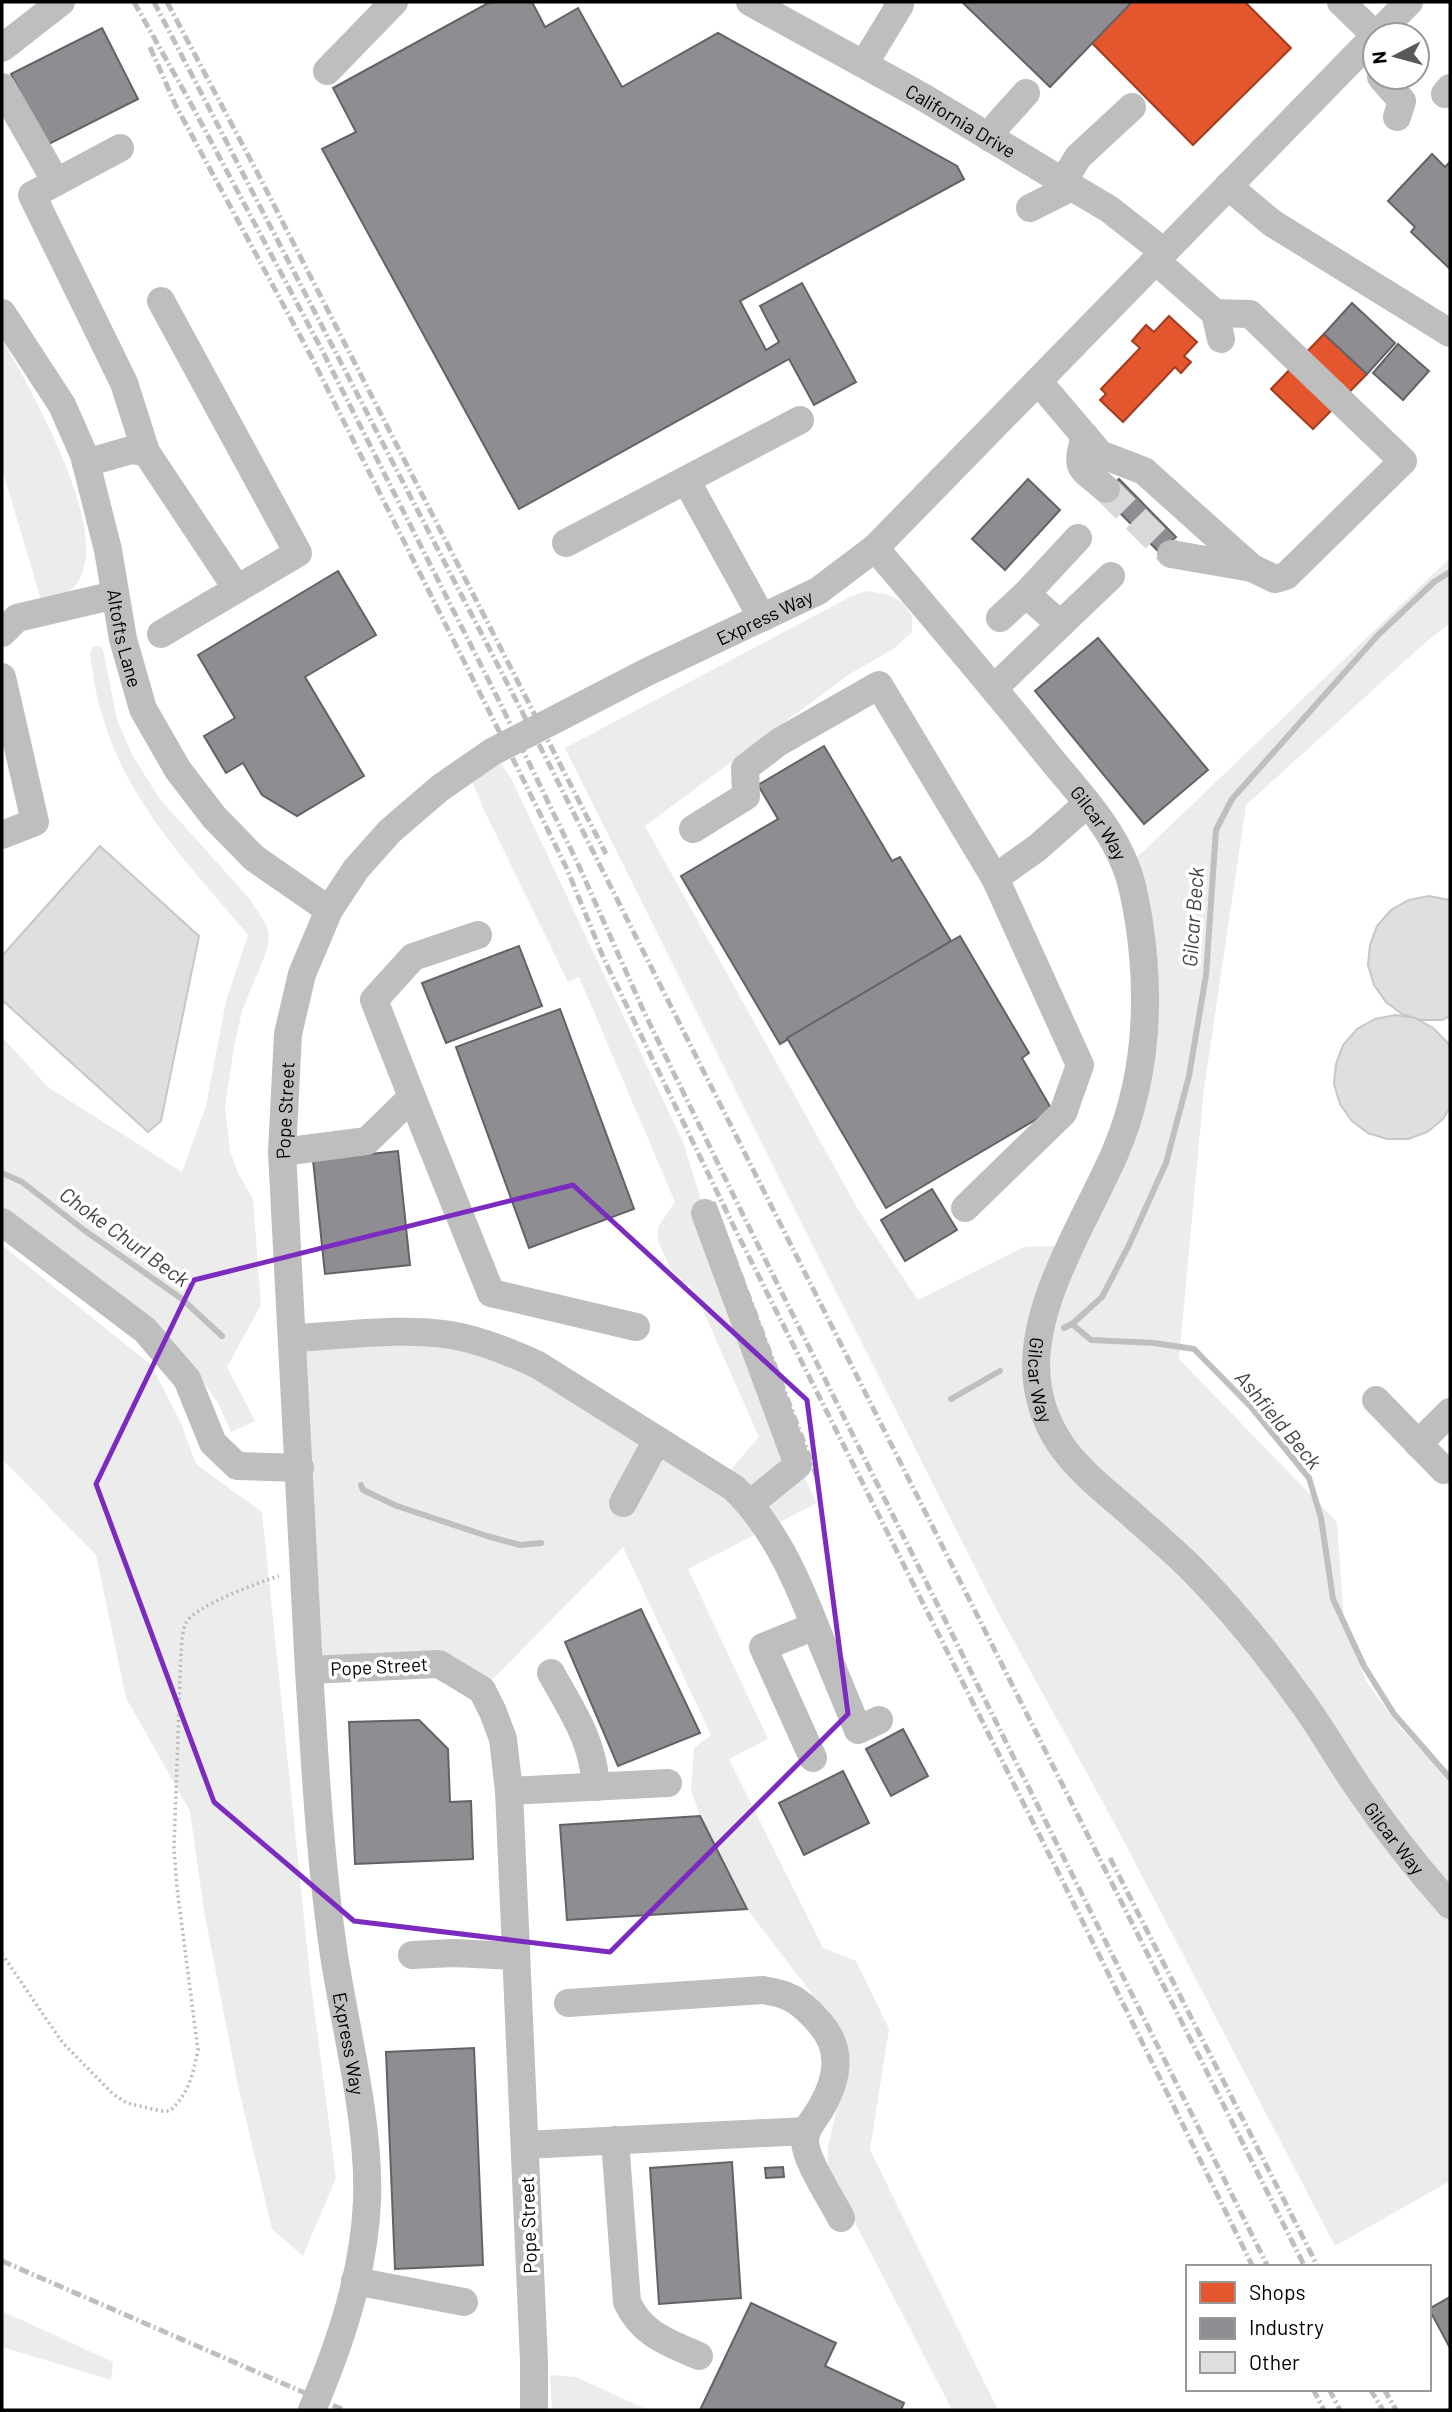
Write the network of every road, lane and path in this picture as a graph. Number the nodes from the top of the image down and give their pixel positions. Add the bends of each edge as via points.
1 (61, 2) edge
2 (394, 2) edge
3 (750, 2) edge
4 (897, 2) edge
5 (1341, 2) edge
6 (1409, 2) edge
7 (1393, 21) edge
8 (1361, 30) edge
9 (2, 48) edge
10 (1361, 57) edge
11 (864, 64) junction
12 (327, 71) dead end
13 (2, 87) edge
14 (1393, 91) edge
15 (1026, 93) dead end
16 (1132, 107) dead end
17 (1397, 117) dead end
18 (990, 138) junction
19 (120, 148) dead end
20 (56, 182) junction
21 (1068, 184) junction
22 (1228, 186) junction
23 (1030, 208) dead end
24 (1160, 256) junction
25 (161, 301) dead end
26 (2, 313) edge
27 (1450, 333) edge
28 (1038, 382) junction
29 (800, 420) dead end
30 (1085, 436) junction
31 (146, 452) junction
32 (86, 463) junction
33 (686, 480) junction
34 (1106, 489) tunnel mouth
35 (1078, 538) dead end
36 (566, 543) dead end
37 (875, 548) junction
38 (1171, 554) tunnel mouth
39 (1252, 568) junction
40 (1111, 576) dead end
41 (237, 589) junction
42 (1026, 594) junction
43 (115, 595) junction
44 (762, 618) junction
45 (1000, 618) dead end
46 (1060, 624) junction
47 (2, 634) edge
48 (160, 634) dead end
49 (2, 677) edge
50 (993, 688) junction
51 (1087, 804) junction
52 (693, 829) dead end
53 (2, 835) edge
54 (995, 878) junction
55 (329, 911) junction
56 (478, 935) dead end
57 (411, 1097) junction
58 (282, 1152) junction
59 (965, 1208) dead end
60 (2, 1222) edge
61 (702, 1227) dead end
62 (636, 1327) dead end
63 (293, 1338) junction
64 (1376, 1400) dead end
65 (1450, 1412) edge
66 (657, 1440) junction
67 (1418, 1444) junction
68 (299, 1468) junction
69 (1444, 1470) dead end
70 (623, 1503) dead end
71 (750, 1504) junction
72 (304, 1569) junction
73 (815, 1626) junction
74 (309, 1670) junction
75 (551, 1673) dead end
76 (879, 1720) dead end
77 (813, 1758) dead end
78 (668, 1783) dead end
79 (596, 1787) junction
80 (509, 1791) junction
81 (1450, 1905) edge
82 (2, 1954) edge
83 (412, 1955) dead end
84 (516, 1956) junction
85 (568, 2003) dead end
86 (806, 2131) junction
87 (615, 2140) junction
88 (525, 2145) junction
89 (841, 2218) dead end
90 (355, 2281) junction
91 (464, 2302) dead end
92 (699, 2356) dead end
93 (312, 2410) edge
94 (534, 2410) edge

1 - 9 street
2 - 12 street
3 - 11 street, California Drive
4 - 11 street via 900,5
5 - 8 street
6 - 7 street
10 - 22 street
11 - 18 street, California Drive
13 - 20 street
14 - 17 street via 1402,101
15 - 18 street
16 - 21 street via 1078,157
18 - 21 street, California Drive
19 - 20 street
20 - 31 street via 32,195 124,383
21 - 23 street
21 - 24 street, California Drive via 1109,209
22 - 24 street
22 - 27 street via 1272,223
24 - 28 street, Express Way
24 - 39 street, California Drive via 1218,326 1250,314 1403,461 1286,576 1275,579
25 - 41 street via 298,553
26 - 32 street, Altofts Lane via 62,405
28 - 30 street
28 - 37 street, Express Way
29 - 33 street
30 - 34 street via 1080,466
30 - 39 street via 1100,454 1144,471
31 - 32 street via 131,450
31 - 41 street
32 - 43 street, Altofts Lane
33 - 36 street
33 - 44 street
35 - 42 street
37 - 44 street, Express Way via 818,591
37 - 50 street, Gilcar Way
38 - 39 street
40 - 46 street
41 - 48 street
42 - 45 street
42 - 46 street
43 - 47 street via 17,618
43 - 55 street, Altofts Lane via 143,709 178,770 254,858
44 - 55 street, Express Way via 492,752 390,831 356,869
46 - 50 street
49 - 53 street via 34,822
50 - 51 street, Gilcar Way
51 - 54 street
51 - 81 street, Gilcar Way via 1127,867 1146,986 1145,1027 1132,1109 1044,1309 1036,1356 1043,1409 1074,1463 1192,1569 1264,1650 1387,1830
52 - 54 street via 746,796 745,768 779,741 879,685
54 - 59 street via 1080,1065 1063,1113
55 - 58 street, Pope Street via 302,974 288,1034
56 - 57 street via 413,957 374,1000
57 - 58 street via 366,1141
57 - 62 street via 491,1293
58 - 63 street, Pope Street
60 - 68 street via 145,1330 187,1379 213,1443 237,1466
61 - 71 street via 798,1465
63 - 66 street via 413,1332 484,1343 538,1365
63 - 68 street, Pope Street
64 - 67 street
65 - 67 street
66 - 70 street
66 - 71 street via 734,1488
67 - 69 street
68 - 72 street, Pope Street
71 - 73 street via 775,1538
72 - 74 street, Pope Street
72 - 82 path via 218,1601 186,1623 181,1651 174,1849 198,2049 183,2099 170,2111 160,2111 127,2103 113,2094 62,2042
73 - 76 street via 858,1731
73 - 77 street via 763,1647
74 - 80 street, Pope Street via 439,1664 482,1690 503,1739
74 - 90 street, Express Way via 332,1940 365,2151 367,2202
75 - 79 street via 585,1735
78 - 79 street
79 - 80 street
80 - 84 street, Pope Street
83 - 84 street
84 - 88 street, Pope Street
85 - 86 street via 763,1990 783,1993 820,2023 838,2060 822,2107
86 - 87 street
86 - 89 street via 808,2156
87 - 88 street
87 - 92 street via 627,2302 640,2324 656,2337
88 - 94 street, Pope Street
90 - 91 street
90 - 93 street, Express Way

